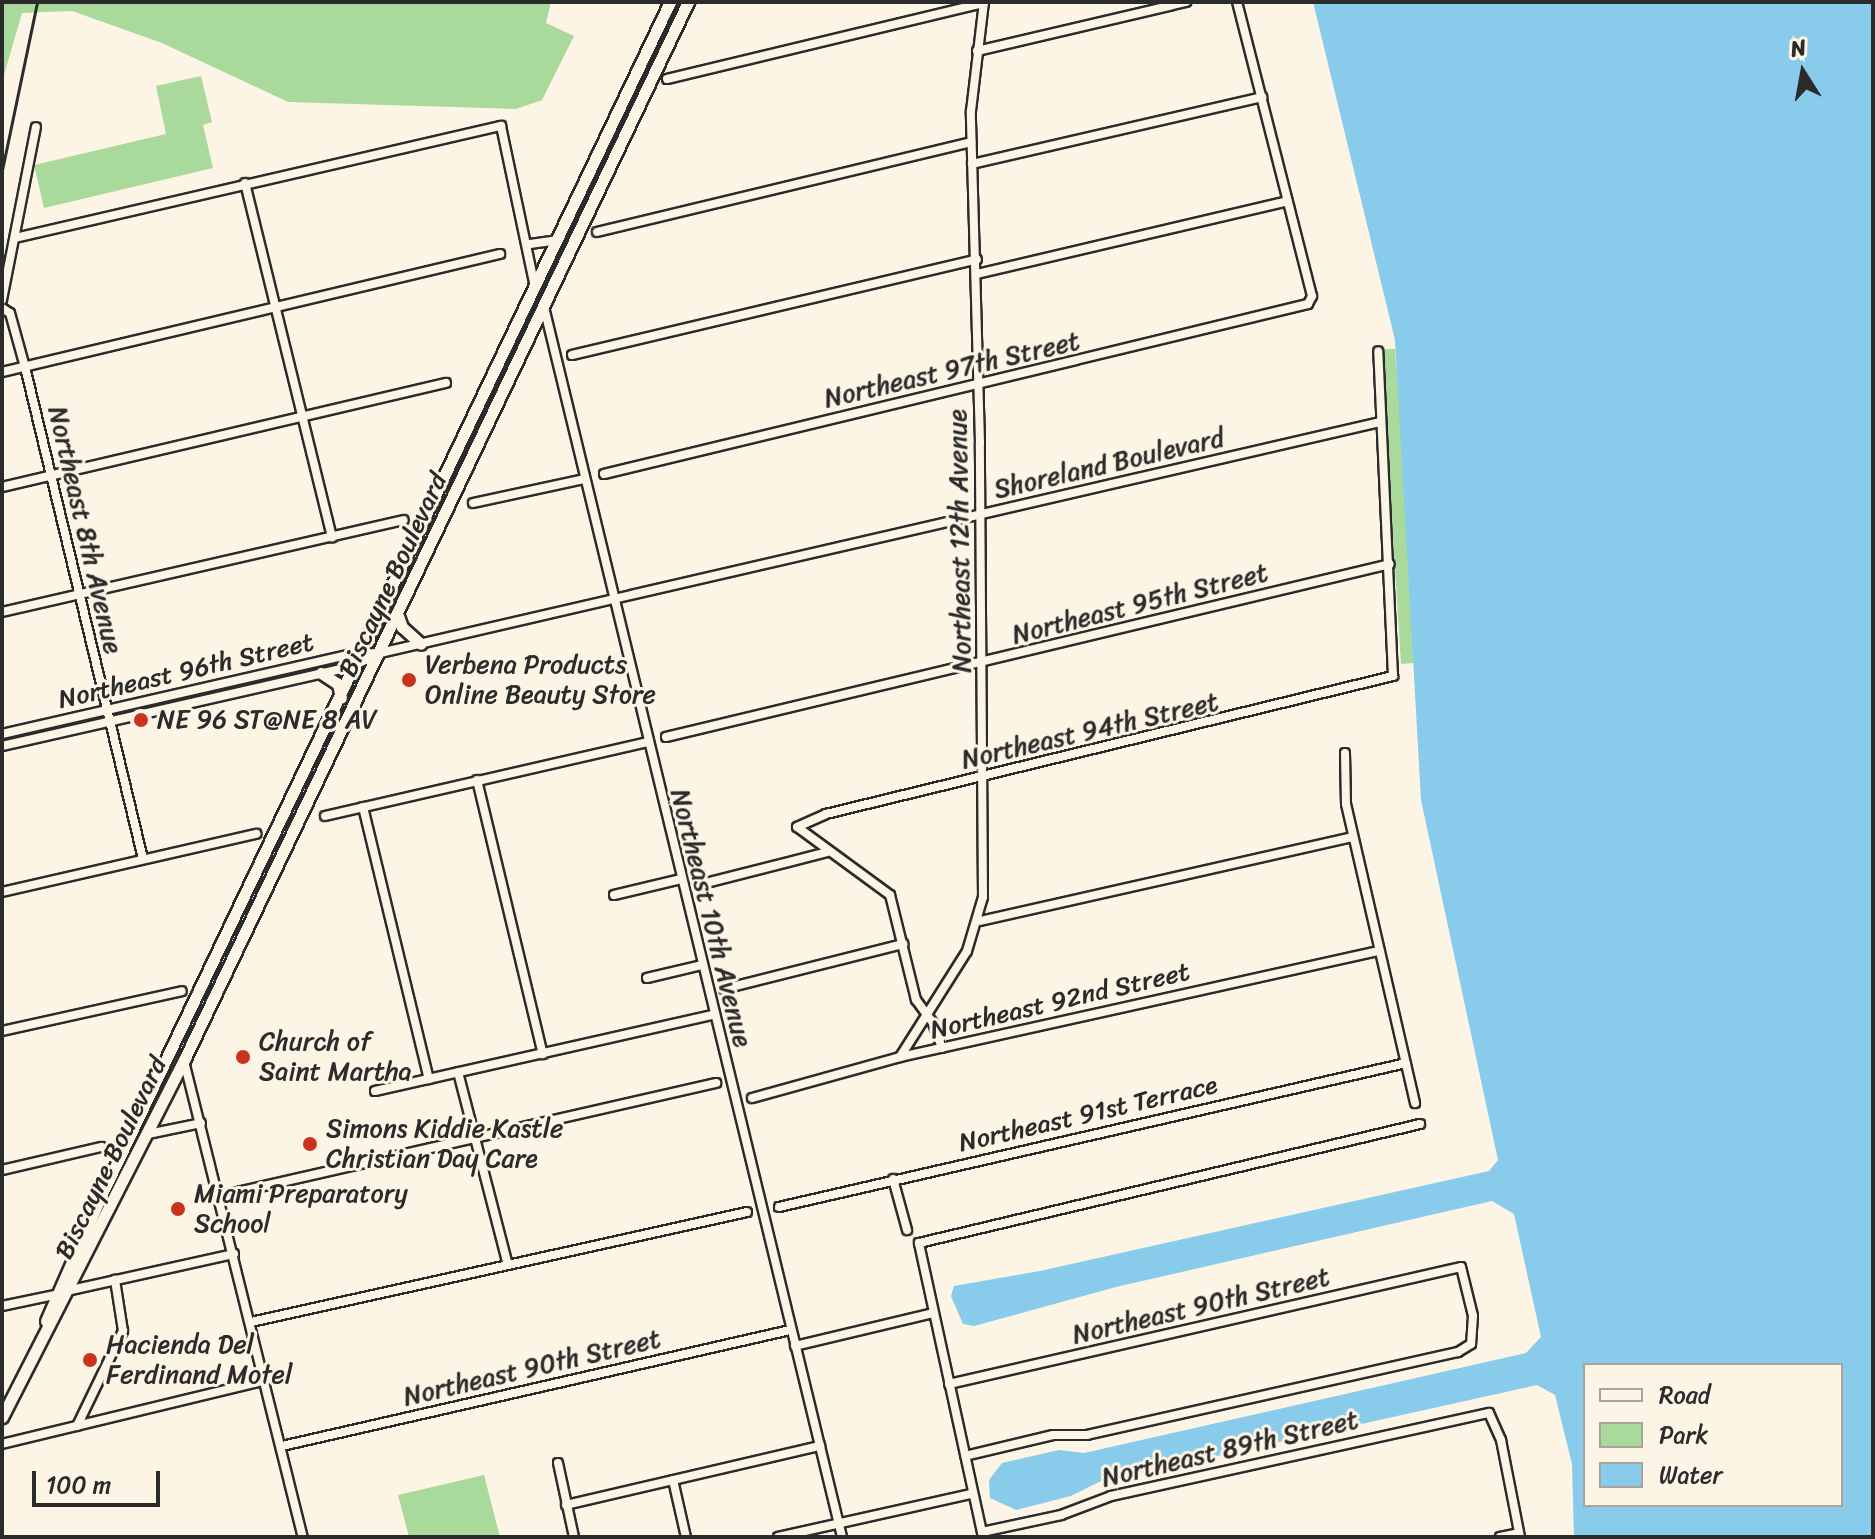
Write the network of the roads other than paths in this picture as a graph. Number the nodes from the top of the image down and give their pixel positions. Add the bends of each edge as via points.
1 (670, 2) edge
2 (688, 2) edge
3 (1186, 2) edge
4 (1237, 2) edge
5 (984, 3) edge
6 (648, 50) junction
7 (977, 51) junction
8 (662, 56) junction
9 (667, 79) dead end
10 (1262, 97) junction
11 (36, 127) dead end
12 (971, 142) junction
13 (972, 164) junction
14 (245, 183) junction
15 (1288, 201) junction
16 (597, 232) dead end
17 (15, 238) junction
18 (557, 240) junction
19 (530, 244) junction
20 (500, 254) dead end
21 (977, 259) junction
22 (977, 274) junction
23 (535, 287) junction
24 (2, 300) edge
25 (276, 306) junction
26 (544, 307) junction
27 (2, 308) edge
28 (1378, 351) dead end
29 (572, 355) dead end
30 (25, 367) junction
31 (2, 372) edge
32 (446, 383) dead end
33 (978, 384) junction
34 (303, 417) junction
35 (1380, 422) junction
36 (604, 474) dead end
37 (52, 476) junction
38 (584, 479) junction
39 (2, 487) edge
40 (473, 503) dead end
41 (980, 514) junction
42 (404, 520) dead end
43 (332, 537) junction
44 (1390, 564) junction
45 (79, 596) junction
46 (613, 600) junction
47 (2, 612) edge
48 (398, 616) junction
49 (421, 644) junction
50 (359, 652) junction
51 (380, 653) junction
52 (982, 662) junction
53 (353, 666) junction
54 (321, 673) junction
55 (341, 698) junction
56 (108, 710) junction
57 (111, 722) junction
58 (2, 734) edge
59 (666, 737) dead end
60 (647, 742) junction
61 (2, 746) edge
62 (1345, 753) dead end
63 (984, 776) junction
64 (477, 780) junction
65 (363, 807) junction
66 (325, 816) dead end
67 (256, 834) dead end
68 (1353, 837) junction
69 (827, 852) junction
70 (143, 859) junction
71 (681, 879) junction
72 (698, 885) dead end
73 (2, 892) edge
74 (614, 895) dead end
75 (246, 896) junction
76 (980, 921) junction
77 (247, 928) junction
78 (903, 944) junction
79 (1379, 951) junction
80 (702, 965) junction
81 (647, 978) dead end
82 (724, 989) dead end
83 (182, 991) dead end
84 (713, 1015) junction
85 (926, 1016) junction
86 (2, 1031) edge
87 (180, 1031) junction
88 (942, 1048) junction
89 (543, 1054) junction
90 (900, 1057) junction
91 (184, 1060) junction
92 (1406, 1063) junction
93 (458, 1072) junction
94 (429, 1079) junction
95 (716, 1083) dead end
96 (375, 1091) dead end
97 (752, 1098) dead end
98 (1415, 1103) dead end
99 (201, 1123) junction
100 (1420, 1124) dead end
101 (148, 1134) junction
102 (475, 1139) junction
103 (101, 1147) dead end
104 (2, 1170) edge
105 (893, 1179) junction
106 (220, 1196) junction
107 (779, 1207) dead end
108 (747, 1212) dead end
109 (907, 1230) dead end
110 (234, 1254) junction
111 (507, 1262) junction
112 (1461, 1267) joint
113 (115, 1280) junction
114 (71, 1290) junction
115 (54, 1295) junction
116 (2, 1306) edge
117 (933, 1313) junction
118 (251, 1322) junction
119 (790, 1330) junction
120 (42, 1334) junction
121 (795, 1346) junction
122 (266, 1380) junction
123 (949, 1384) junction
124 (2, 1417) edge
125 (77, 1426) junction
126 (2, 1444) edge
127 (282, 1446) junction
128 (820, 1446) junction
129 (965, 1456) junction
130 (558, 1463) dead end
131 (673, 1480) junction
132 (971, 1494) junction
133 (566, 1505) junction
134 (838, 1523) junction
135 (983, 1534) edge
136 (1519, 1535) edge
137 (303, 1537) edge
138 (574, 1537) edge
139 (686, 1537) edge
140 (778, 1537) edge
141 (842, 1537) edge
142 (1500, 1537) edge

1 - 6 main road, Biscayne Boulevard
2 - 8 main road, Biscayne Boulevard
3 - 7 street
4 - 10 street
5 - 7 street, Northeast 12th Avenue
5 - 9 street
6 - 8 main road
6 - 18 main road, Biscayne Boulevard
7 - 12 street, Northeast 12th Avenue
8 - 26 main road, Biscayne Boulevard
10 - 13 street
10 - 15 street
11 - 17 street
12 - 13 street, Northeast 12th Avenue
12 - 16 street
13 - 21 street, Northeast 12th Avenue
14 - 17 street
14 - 19 street via 501,126
14 - 25 street
15 - 22 street
15 - 33 street, Northeast 97th Street via 1312,296 1308,304
17 - 24 street
18 - 19 street
18 - 23 main road, Biscayne Boulevard
19 - 23 street
20 - 25 street
21 - 22 street, Northeast 12th Avenue
21 - 29 street
22 - 33 street, Northeast 12th Avenue
23 - 50 main road, Biscayne Boulevard
25 - 30 street
25 - 34 street
26 - 38 street, Northeast 10th Avenue
26 - 48 main road, Biscayne Boulevard
27 - 30 street, Northeast 8th Avenue via 10,313
28 - 35 street
30 - 31 street
30 - 37 street, Northeast 8th Avenue
32 - 34 street
33 - 36 street, Northeast 97th Street
33 - 41 street, Northeast 12th Avenue
34 - 37 street
34 - 43 street
35 - 41 street, Shoreland Boulevard
35 - 44 street
37 - 39 street
37 - 45 street, Northeast 8th Avenue
38 - 40 street
38 - 46 street, Northeast 10th Avenue
41 - 46 street, Shoreland Boulevard
41 - 52 street, Northeast 12th Avenue
42 - 43 street
43 - 45 street
44 - 52 street, Northeast 95th Street
44 - 63 street, Northeast 94th Street via 1393,676
45 - 47 street
45 - 56 street, Northeast 8th Avenue
46 - 49 street, Northeast 96th Street
46 - 60 street, Northeast 10th Avenue
48 - 49 main road
48 - 51 main road, Biscayne Boulevard
49 - 51 street, Northeast 96th Street
50 - 51 street, Northeast 96th Street
50 - 53 main road, Biscayne Boulevard
50 - 56 street, Northeast 96th Street
51 - 53 street, Northeast 96th Street
51 - 77 main road, Biscayne Boulevard
52 - 59 street, Northeast 95th Street
52 - 63 street, Northeast 12th Avenue
53 - 54 street, Northeast 96th Street
53 - 55 main road, Biscayne Boulevard
54 - 55 main road via 338,684
54 - 57 street, Northeast 96th Street
55 - 75 main road, Biscayne Boulevard
56 - 57 street, Northeast 8th Avenue
56 - 58 street, Northeast 96th Street
57 - 61 street, Northeast 96th Street
57 - 70 street, Northeast 8th Avenue
60 - 64 street
60 - 71 street, Northeast 10th Avenue
62 - 68 street
63 - 69 street, Northeast 94th Street via 819,816 797,827
63 - 76 street, Northeast 12th Avenue
64 - 65 street
64 - 89 street
65 - 66 street
65 - 94 street
67 - 70 street
68 - 76 street
68 - 79 street
69 - 72 street
69 - 78 street via 890,895
70 - 73 street
71 - 74 street
71 - 80 street, Northeast 10th Avenue
75 - 77 main road
75 - 87 main road, Biscayne Boulevard
76 - 85 street, Northeast 12th Avenue
77 - 91 main road, Biscayne Boulevard
78 - 82 street
78 - 85 street via 916,1000
79 - 88 street, Northeast 92nd Street
79 - 92 street
80 - 81 street
80 - 84 street, Northeast 10th Avenue
83 - 86 street
84 - 89 street
84 - 119 street, Northeast 10th Avenue
85 - 88 street
85 - 90 street, Northeast 12th Avenue
87 - 91 main road
87 - 115 main road, Biscayne Boulevard
88 - 90 street, Northeast 92nd Street
89 - 93 street
90 - 97 street, Northeast 92nd Street
91 - 99 street
91 - 101 main road, Biscayne Boulevard
92 - 98 street
92 - 105 street, Northeast 91st Terrace
93 - 94 street
93 - 102 street
94 - 96 street
95 - 102 street
99 - 101 street
99 - 106 street
100 - 117 street via 919,1243
101 - 114 main road, Biscayne Boulevard
102 - 106 street
102 - 111 street
103 - 104 street
105 - 107 street, Northeast 91st Terrace
105 - 109 street
106 - 110 street
108 - 111 street
110 - 113 street
110 - 118 street
111 - 118 street
112 - 123 street, Northeast 90th Street
112 - 129 street, Northeast 89th Street via 1476,1331 1471,1344 1458,1352
113 - 114 street
113 - 125 street via 123,1331
114 - 120 main road, Biscayne Boulevard
115 - 116 street
115 - 120 main road, Biscayne Boulevard
117 - 121 street
117 - 123 street
118 - 122 street
119 - 121 street, Northeast 10th Avenue
119 - 127 street, Northeast 90th Street
120 - 124 main road, Biscayne Boulevard
121 - 128 street, Northeast 10th Avenue
122 - 125 street
122 - 127 street
123 - 129 street
125 - 126 street
127 - 137 street
128 - 131 street
128 - 134 street, Northeast 10th Avenue
129 - 132 street
130 - 133 street
131 - 133 street
131 - 139 street
132 - 134 street
132 - 135 street
133 - 138 street
134 - 140 street
134 - 141 street, Northeast 10th Avenue
135 - 136 street, Northeast 89th Street via 1126,1492 1489,1413 1501,1440
136 - 142 street

